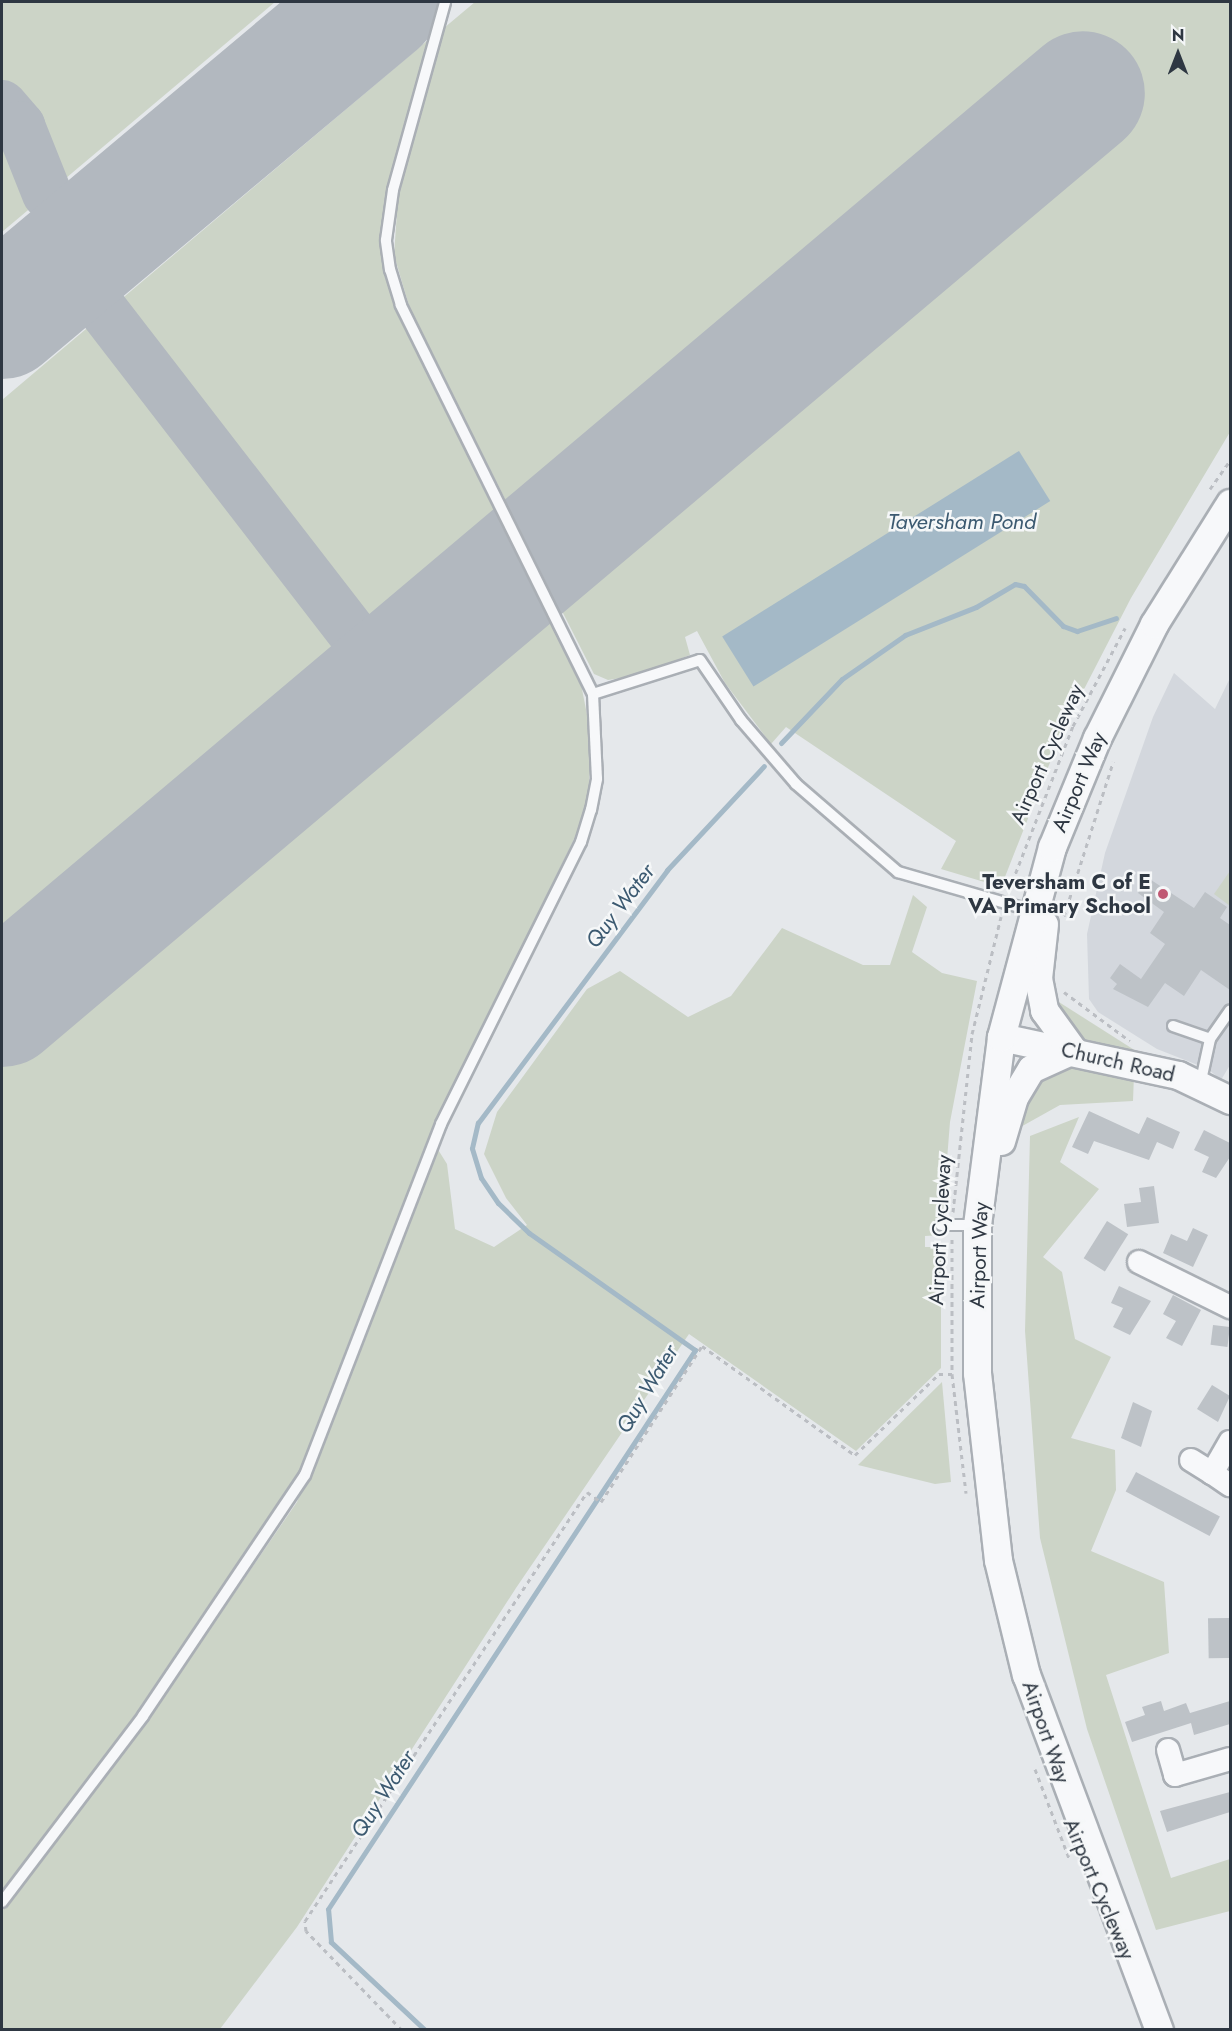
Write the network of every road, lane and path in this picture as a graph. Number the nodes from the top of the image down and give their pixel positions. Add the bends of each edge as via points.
1 (445, 2) edge
2 (1230, 460) edge
3 (1219, 499) edge
4 (1128, 622) dead end
5 (592, 694) junction
6 (1117, 753) dead end
7 (1052, 847) junction
8 (1005, 903) junction
9 (1034, 911) junction
10 (1062, 922) dead end
11 (1060, 988) dead end
12 (1230, 1010) edge
13 (1173, 1026) dead end
14 (1001, 1037) junction
15 (1210, 1040) junction
16 (1140, 1047) dead end
17 (1073, 1050) junction
18 (1200, 1086) junction
19 (1230, 1100) edge
20 (957, 1224) junction
21 (1139, 1262) dead end
22 (1230, 1307) edge
23 (952, 1374) junction
24 (1230, 1442) edge
25 (1191, 1460) dead end
26 (1221, 1479) edge
27 (968, 1506) dead end
28 (1168, 1750) dead end
29 (1230, 1759) edge
30 (1034, 1764) dead end
31 (1070, 1861) dead end
32 (2, 1902) edge
33 (402, 2030) edge
34 (1159, 2030) edge

1 - 5 lane via 393,190 386,240 390,270 401,305
2 - 3 path
3 - 7 street, Airport Way via 1097,738
4 - 8 path, Airport Cycleway via 1073,726
5 - 8 lane via 700,660 741,720 796,784 898,873
5 - 32 lane via 597,779 581,842 441,1124 305,1474 143,1716
6 - 10 path
7 - 9 street, Airport Way
7 - 17 street via 1038,978 1044,1010
8 - 9 lane
8 - 20 path, Airport Cycleway via 972,1034
9 - 14 street, Airport Way
11 - 16 path via 1077,1006
12 - 15 lane
13 - 15 lane
14 - 17 street, Church Road
14 - 20 street, Airport Way
15 - 18 lane
17 - 18 street, Church Road via 1178,1075
17 - 20 street via 1031,1069 1014,1097
18 - 19 street, Church Road
20 - 23 path, Airport Cycleway
20 - 34 street, Airport Way via 998,1560 1034,1697
21 - 22 street
23 - 27 path, Airport Cycleway
23 - 33 path via 939,1374 855,1455 702,1346 601,1502 587,1492 305,1921 306,1931
24 - 26 street
25 - 26 street
28 - 29 street via 1175,1775
30 - 31 path, Airport Cycleway

